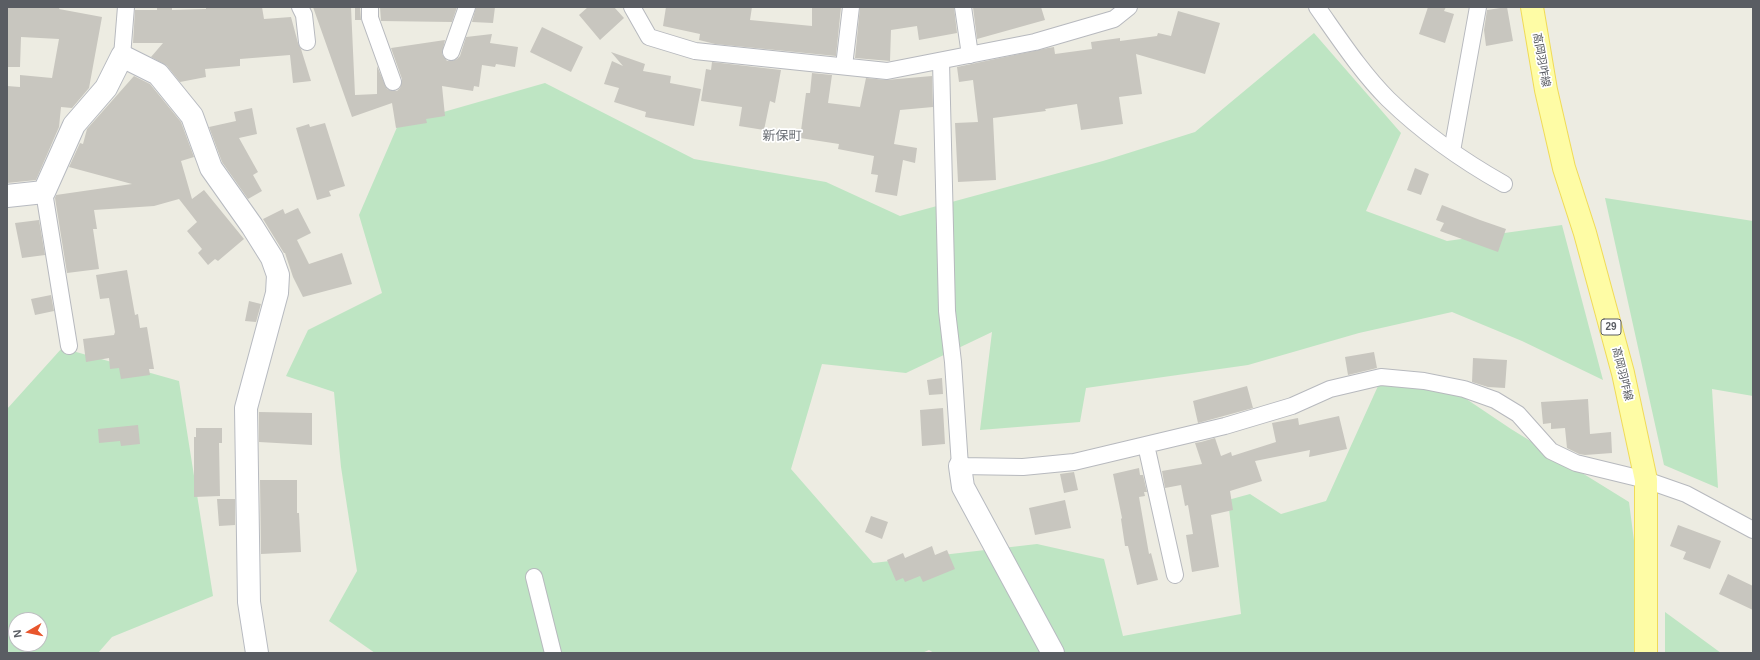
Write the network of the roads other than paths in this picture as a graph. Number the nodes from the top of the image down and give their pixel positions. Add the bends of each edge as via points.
1 (126, 7) edge
2 (300, 7) edge
3 (370, 7) edge
4 (467, 7) edge
5 (632, 7) edge
6 (851, 7) edge
7 (963, 7) edge
8 (1129, 7) edge
9 (1317, 7) edge
10 (1478, 7) edge
11 (1532, 7) edge
12 (307, 42) dead end
13 (451, 52) dead end
14 (970, 55) junction
15 (122, 56) junction
16 (942, 62) junction
17 (844, 66) junction
18 (393, 82) dead end
19 (1452, 151) junction
20 (1504, 184) dead end
21 (44, 192) junction
22 (7, 196) edge
23 (69, 346) dead end
24 (1146, 445) junction
25 (960, 466) junction
26 (1646, 480) junction
27 (1753, 530) edge
28 (1176, 575) dead end
29 (534, 577) dead end
30 (257, 653) edge
31 (553, 653) edge
32 (1053, 653) edge
33 (1646, 653) edge

1 - 15 street
2 - 12 street via 304,15
3 - 18 street via 370,18
4 - 13 street
5 - 17 street via 649,37 695,51
6 - 17 street
7 - 14 street
8 - 14 street via 1114,20 1035,42
9 - 19 street via 1355,60 1388,99
10 - 19 street
11 - 26 main road, 高岡羽咋線 / 29 via 1546,90 1564,168 1585,233 1623,373
14 - 16 street
15 - 21 street via 106,88 74,125
15 - 30 street via 158,74 192,116 211,168 252,226 272,258 278,275 277,293 246,408 249,602
16 - 17 street via 887,71
16 - 25 street via 947,311
19 - 20 street
21 - 22 street
21 - 23 street
24 - 25 street via 1074,462 1024,467
24 - 26 street via 1292,406 1330,389 1381,377 1451,386 1495,400 1518,414 1552,451 1576,463
24 - 28 street
25 - 32 street via 963,487
26 - 27 street via 1686,494
26 - 33 main road, 高岡羽咋線 / 29
29 - 31 street

